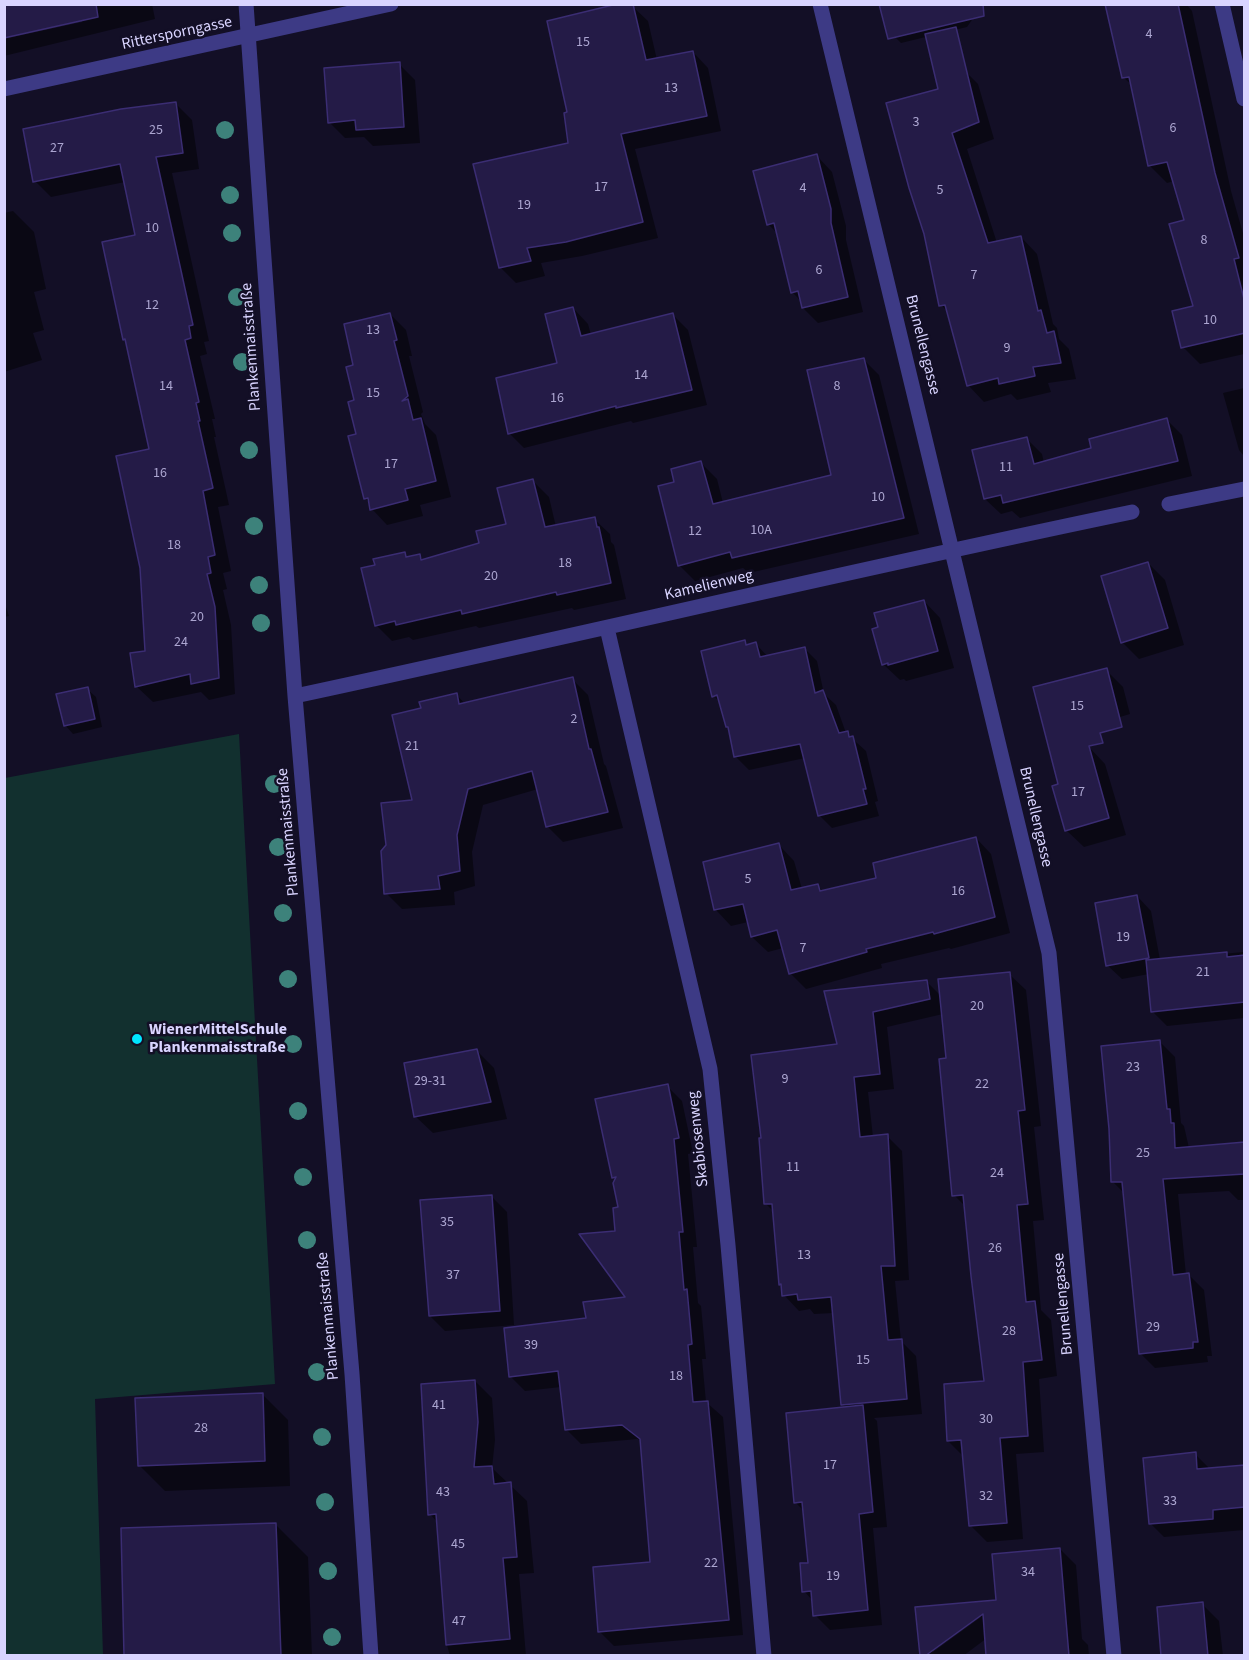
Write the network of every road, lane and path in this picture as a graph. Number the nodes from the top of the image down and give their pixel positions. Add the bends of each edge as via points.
1 (246, 4) edge
2 (391, 4) edge
3 (820, 4) edge
4 (1222, 4) edge
5 (248, 37) junction
6 (4, 89) edge
7 (1245, 99) edge
8 (1245, 489) edge
9 (1169, 504) dead end
10 (1132, 512) dead end
11 (953, 549) junction
12 (607, 628) junction
13 (295, 696) junction
14 (371, 1656) edge
15 (764, 1656) edge
16 (1114, 1656) edge

1 - 5 street, Plankenmaisstraße
2 - 5 street, Rittersporngasse
3 - 11 street, Brunellengasse
4 - 7 street
5 - 6 street, Rittersporngasse
5 - 13 street, Plankenmaisstraße
8 - 9 street
10 - 11 street, Kamelienweg
11 - 12 street, Kamelienweg
11 - 16 street, Brunellengasse via 1049,953
12 - 13 street, Kamelienweg
12 - 15 street, Skabiosenweg via 710,1069
13 - 14 street, Plankenmaisstraße via 351,1362

